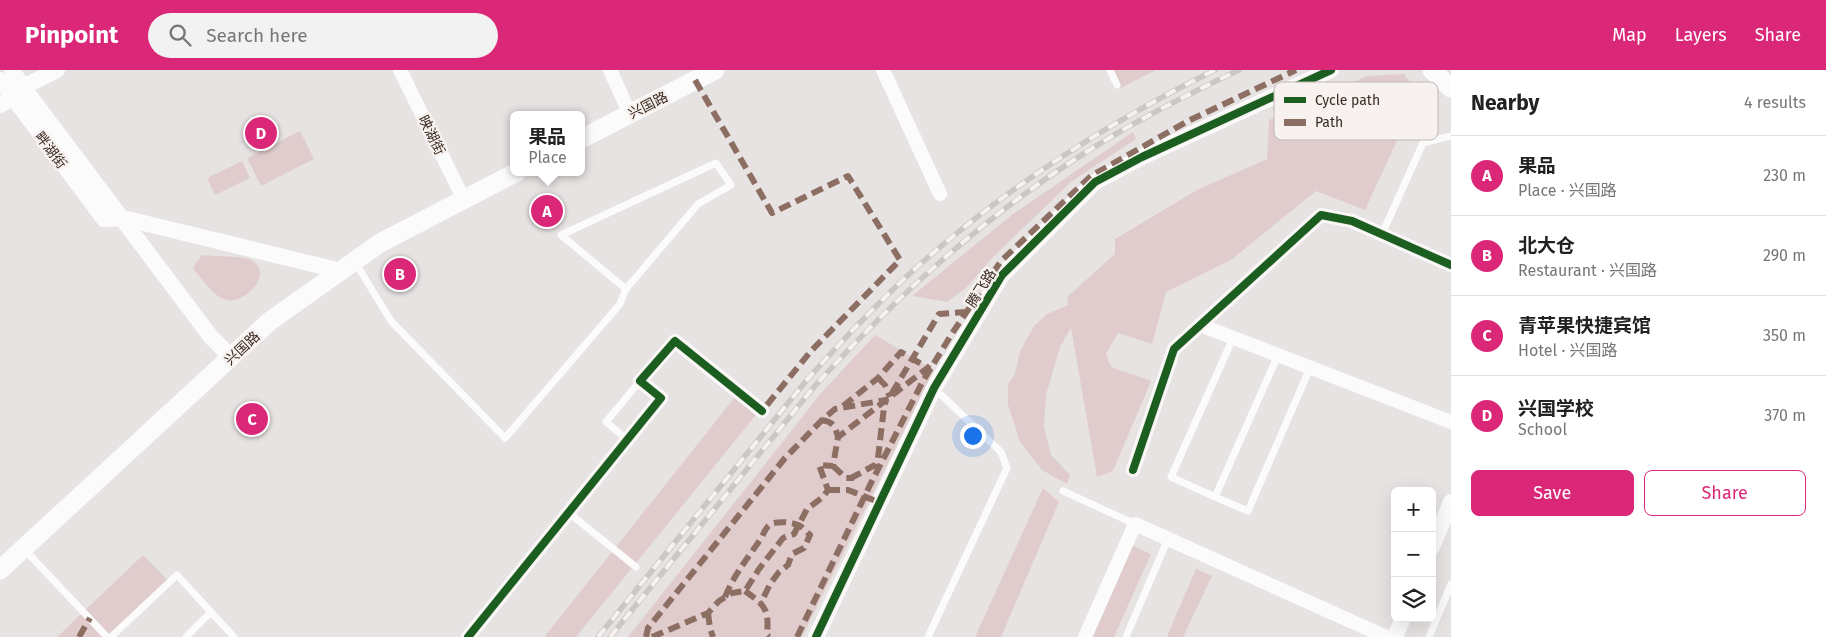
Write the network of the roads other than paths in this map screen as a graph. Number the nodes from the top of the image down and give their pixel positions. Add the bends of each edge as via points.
1 (12, 70) edge
2 (57, 70) edge
3 (400, 70) edge
4 (610, 70) edge
5 (715, 70) edge
6 (883, 70) edge
7 (1110, 70) edge
8 (1331, 70) edge
9 (1441, 71) edge
10 (0, 80) edge
11 (1305, 82) edge
12 (1117, 85) dead end
13 (1451, 88) edge
14 (12, 96) edge
15 (1274, 96) edge
16 (630, 114) junction
17 (1451, 136) edge
18 (585, 137) edge
19 (1438, 139) edge
20 (1435, 140) edge
21 (510, 176) edge
22 (940, 194) dead end
23 (464, 200) junction
24 (123, 218) junction
25 (1382, 234) junction
26 (1451, 265) edge
27 (348, 266) junction
28 (626, 289) junction
29 (1200, 325) junction
30 (1233, 338) junction
31 (1278, 355) junction
32 (232, 358) junction
33 (1310, 368) junction
34 (640, 381) junction
35 (934, 388) junction
36 (762, 411) dead end
37 (1451, 422) edge
38 (628, 440) junction
39 (1133, 470) dead end
40 (1062, 491) dead end
41 (1215, 497) junction
42 (1451, 502) edge
43 (569, 513) junction
44 (1135, 524) junction
45 (1436, 538) edge
46 (1168, 539) junction
47 (24, 548) junction
48 (636, 567) dead end
49 (0, 570) edge
50 (1451, 584) edge
51 (212, 612) junction
52 (1401, 622) edge
53 (109, 637) edge
54 (186, 637) edge
55 (234, 637) edge
56 (468, 637) edge
57 (816, 637) edge
58 (928, 637) edge
59 (1085, 637) edge
60 (1126, 637) edge
61 (1386, 637) edge
62 (1395, 637) edge
63 (1429, 637) edge

1 - 14 street
2 - 14 street
3 - 23 street, 映湖街
4 - 16 street
5 - 16 main road, 兴国路
6 - 22 street
7 - 12 lane
8 - 11 street, 腾飞路
9 - 13 main road
10 - 14 street, 畔湖街
14 - 24 street
14 - 24 street, 畔湖街 via 104,219
15 - 35 street, 腾飞路 via 1095,182 1002,275
16 - 18 main road, 兴国路
17 - 19 lane
20 - 25 lane via 1423,143
21 - 23 main road, 兴国路
23 - 27 main road, 兴国路 via 380,243
24 - 27 street
24 - 32 street via 211,337
25 - 26 street
25 - 29 street via 1352,221 1321,215
27 - 28 lane via 391,320 505,438 620,304
27 - 32 main road, 兴国路 via 270,321
28 - 28 lane via 561,235 716,163 731,185 698,204
29 - 30 street
29 - 39 street via 1174,348
30 - 31 street
30 - 41 lane via 1171,477
31 - 33 street
31 - 41 lane
32 - 47 main road, 兴国路
33 - 37 street
33 - 41 lane via 1248,511
34 - 36 street via 675,341
34 - 38 lane via 606,422
34 - 38 street via 662,398
35 - 57 street, 腾飞路
35 - 58 lane via 1001,452 1007,468
38 - 43 street
40 - 44 lane
42 - 45 street
43 - 48 lane
43 - 56 street
44 - 46 street
44 - 59 street
46 - 60 lane
46 - 61 street
47 - 49 main road, 兴国路
47 - 53 lane
50 - 63 lane
51 - 53 lane via 177,575
51 - 54 lane
51 - 55 lane
52 - 62 street

